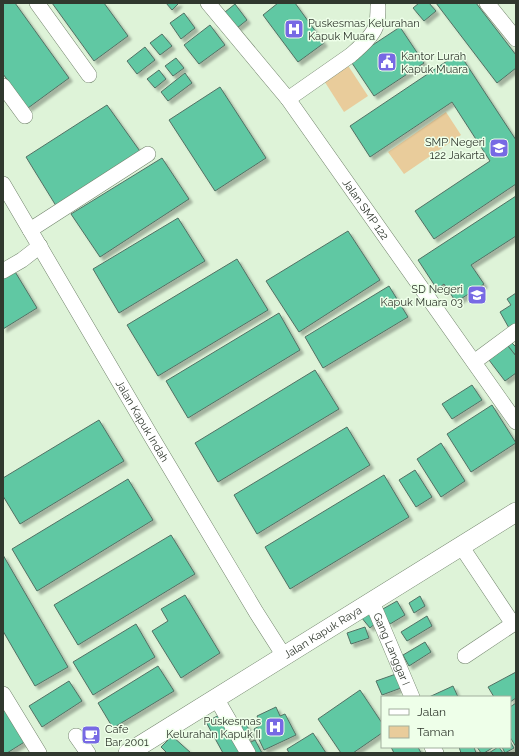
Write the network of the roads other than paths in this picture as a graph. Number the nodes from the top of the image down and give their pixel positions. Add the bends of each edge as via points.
1 (37, 3) edge
2 (208, 3) edge
3 (487, 3) edge
4 (378, 6) dead end
5 (516, 39) edge
6 (89, 75) dead end
7 (3, 86) edge
8 (288, 99) junction
9 (25, 116) dead end
10 (148, 154) dead end
11 (3, 184) edge
12 (30, 230) junction
13 (40, 246) junction
14 (3, 271) edge
15 (516, 331) edge
16 (474, 362) junction
17 (516, 422) edge
18 (516, 512) edge
19 (461, 546) junction
20 (372, 602) junction
21 (284, 656) junction
22 (465, 656) dead end
23 (3, 694) edge
24 (412, 696) edge
25 (216, 698) junction
26 (76, 736) dead end
27 (39, 753) edge
28 (88, 753) edge
29 (128, 753) edge
30 (248, 753) edge

1 - 6 street
2 - 8 street, Jalan SMP 122
3 - 5 street
4 - 8 street via 377,24 360,46
7 - 9 street
8 - 16 street, Jalan SMP 122
10 - 12 street
11 - 12 street, Jalan Kapuk Indah
12 - 13 street, Jalan Kapuk Indah
13 - 14 street
13 - 21 street, Jalan Kapuk Indah
15 - 16 street
16 - 17 street, Jalan SMP 122
18 - 19 main road, Jalan Kapuk Raya
19 - 20 main road, Jalan Kapuk Raya
19 - 22 street via 513,624
20 - 21 main road, Jalan Kapuk Raya
20 - 24 street, Gang Langgar I
21 - 25 main road, Jalan Kapuk Raya
23 - 27 street
25 - 29 main road, Jalan Kapuk Raya
25 - 30 street
26 - 28 street

